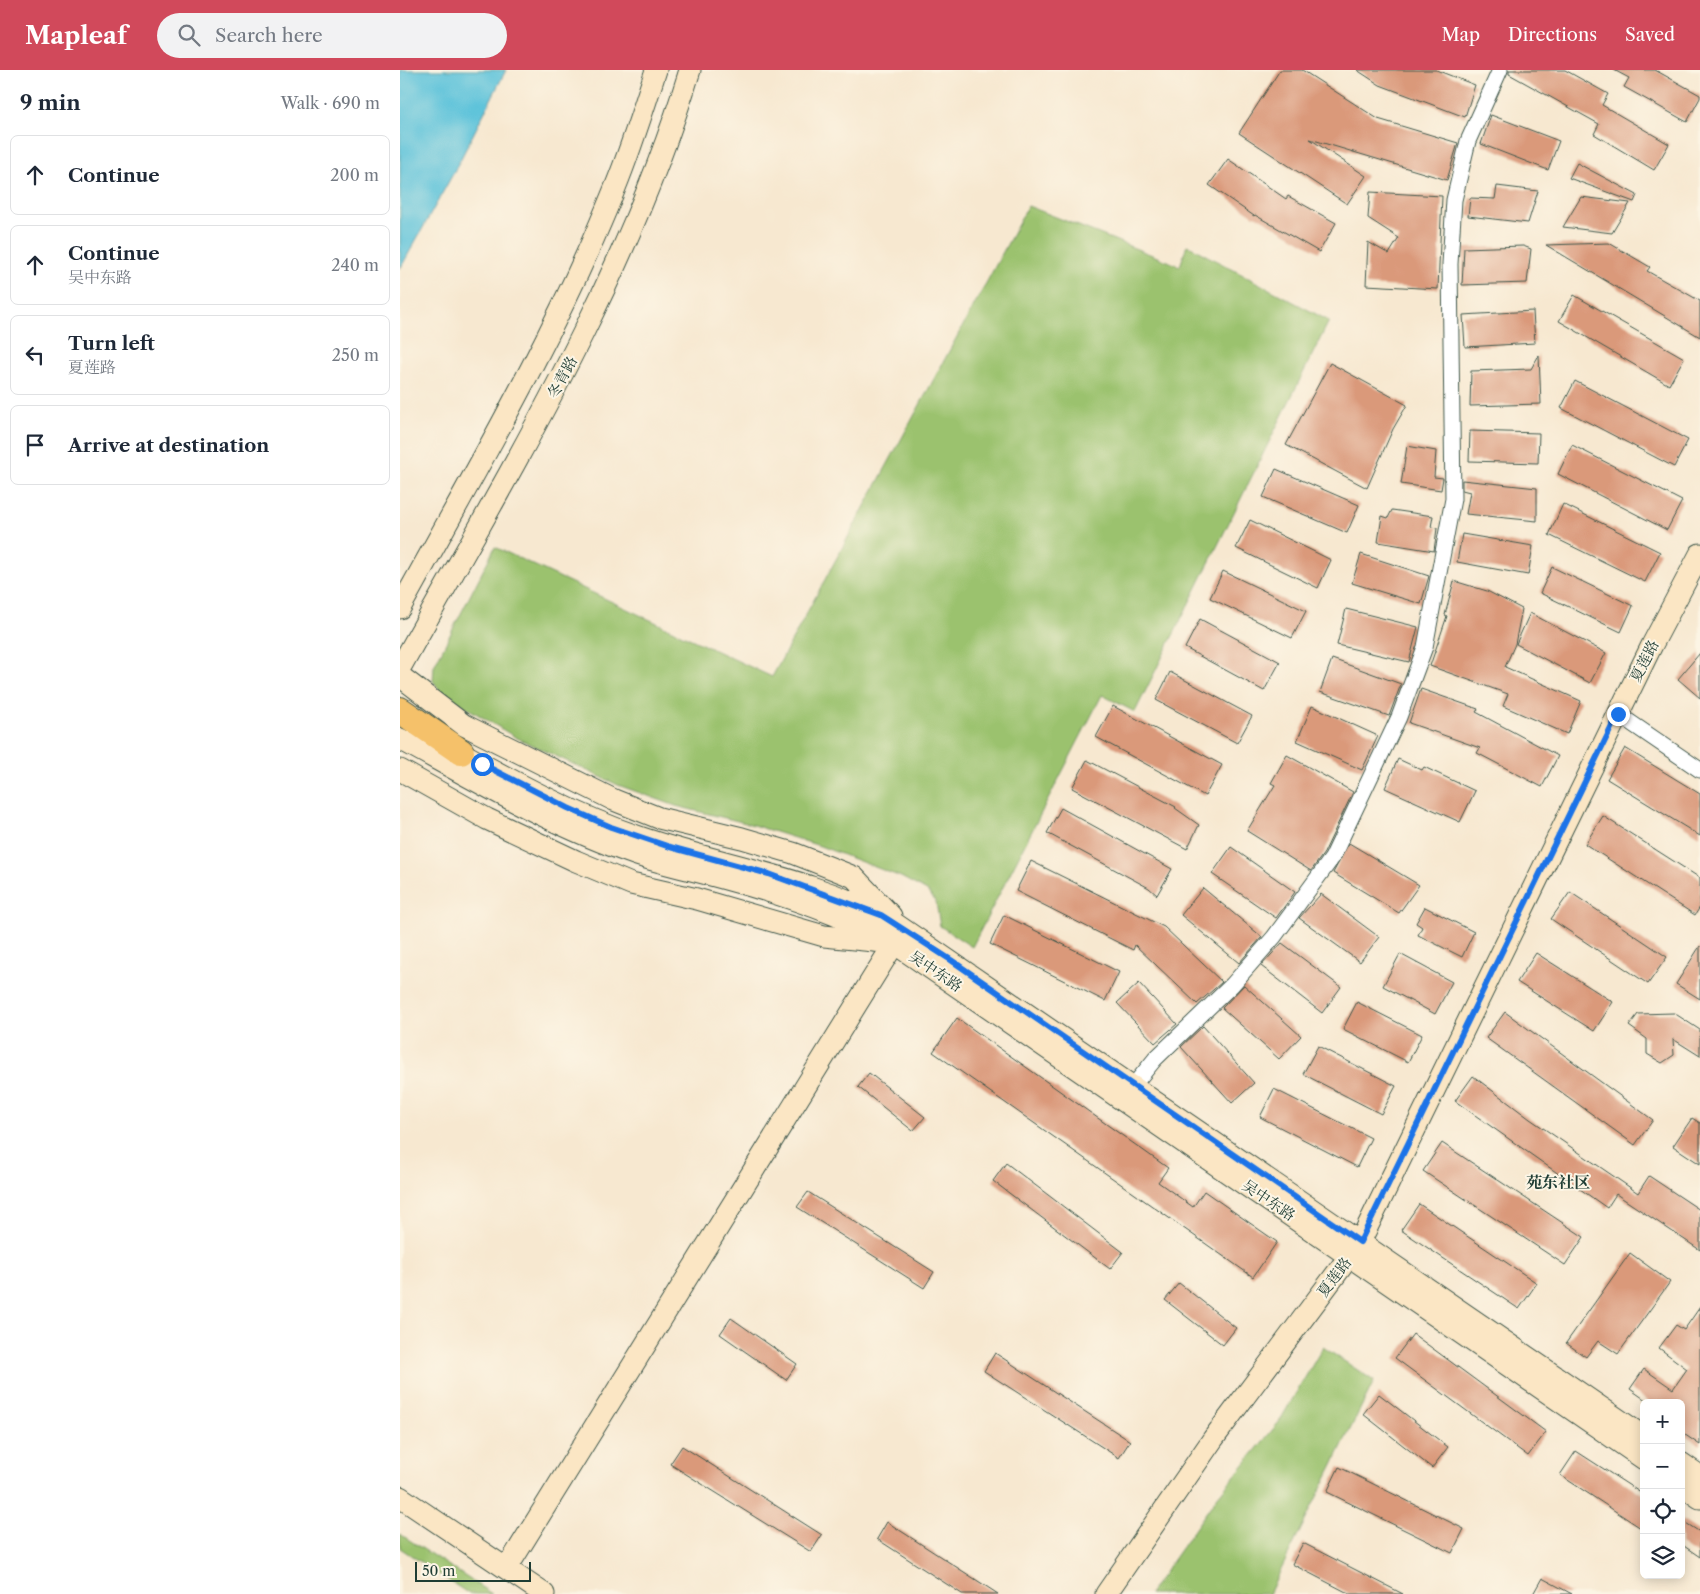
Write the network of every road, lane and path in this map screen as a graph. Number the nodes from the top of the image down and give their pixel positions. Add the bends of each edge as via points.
1 (656, 70) edge
2 (690, 70) edge
3 (1500, 70) edge
4 (1700, 554) edge
5 (400, 608) edge
6 (400, 668) edge
7 (400, 676) edge
8 (400, 710) edge
9 (1618, 714) junction
10 (400, 718) edge
11 (400, 739) edge
12 (461, 752) junction
13 (400, 770) edge
14 (1700, 770) edge
15 (641, 847) junction
16 (899, 936) junction
17 (1133, 1086) junction
18 (1355, 1249) junction
19 (1640, 1434) edge
20 (1640, 1456) edge
21 (1685, 1466) edge
22 (1700, 1476) edge
23 (1685, 1488) edge
24 (400, 1497) edge
25 (1700, 1498) edge
26 (507, 1568) junction
27 (544, 1594) edge
28 (1106, 1594) edge

1 - 5 main road, 冬青路 via 615,188 560,310 517,396
2 - 6 main road, 冬青路 via 645,198 587,329
3 - 17 street via 1468,141 1454,200 1450,264 1453,499 1425,647 1399,717 1332,858 1278,932 1232,985 1155,1059
4 - 9 main road, 夏莲路
7 - 16 main road via 464,725 614,800 659,818 793,853 854,877
8 - 12 highway
9 - 14 street
9 - 18 main road, 夏莲路
10 - 12 main road
11 - 15 main road via 563,826
12 - 15 main road
13 - 16 main road via 487,819 631,884 697,898 824,936
15 - 16 main road
16 - 17 main road, 吴中东路
16 - 18 main road, 吴中东路
16 - 26 main road
17 - 18 main road, 吴中东路
18 - 19 main road, 吴中东路
18 - 20 main road, 吴中东路
18 - 28 main road, 夏莲路 via 1213,1439
21 - 22 main road
23 - 25 main road
24 - 26 main road
26 - 27 main road

